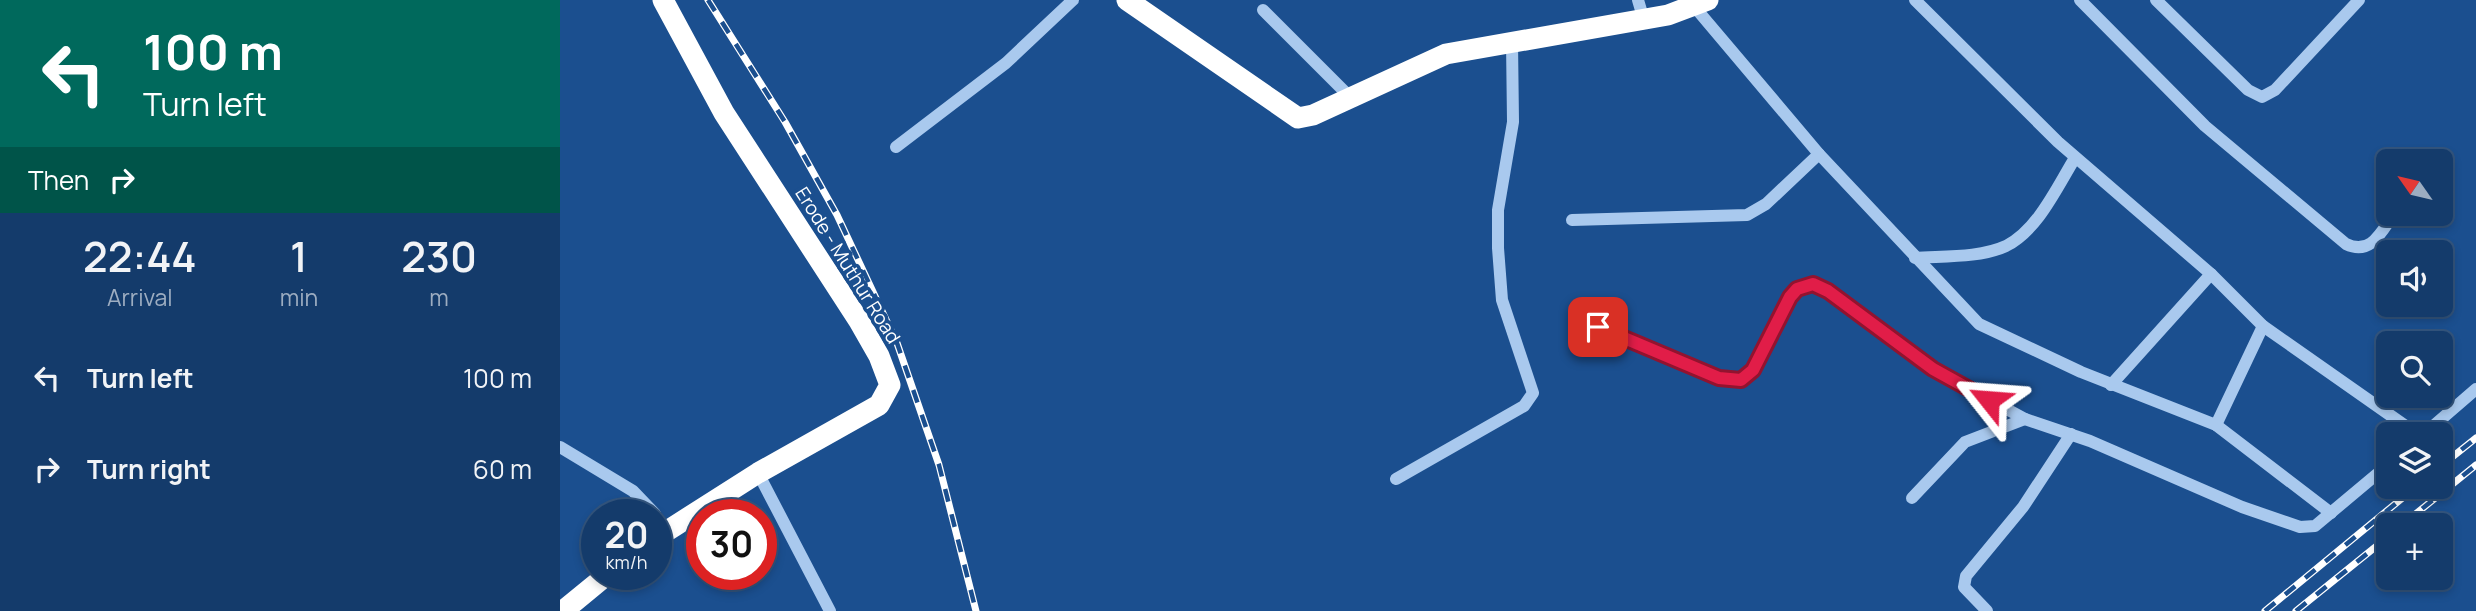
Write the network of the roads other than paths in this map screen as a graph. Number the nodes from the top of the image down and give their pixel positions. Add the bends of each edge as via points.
1 (663, 0) edge
2 (1073, 0) edge
3 (1915, 0) edge
4 (2080, 0) edge
5 (2157, 0) edge
6 (2359, 0) edge
7 (1138, 3) edge
8 (1701, 3) edge
9 (1640, 8) edge
10 (1262, 10) dead end
11 (1512, 42) junction
12 (1351, 98) junction
13 (896, 147) dead end
14 (1819, 154) junction
15 (2076, 158) junction
16 (1572, 220) dead end
17 (2385, 226) edge
18 (1915, 258) junction
19 (2211, 274) junction
20 (2263, 326) junction
21 (1598, 327) dead end
22 (2111, 384) junction
23 (2476, 389) edge
24 (2025, 419) junction
25 (2400, 422) edge
26 (2438, 422) edge
27 (2216, 425) junction
28 (2071, 434) junction
29 (560, 447) edge
30 (758, 474) junction
31 (2376, 475) edge
32 (1396, 479) dead end
33 (1912, 498) dead end
34 (639, 499) edge
35 (2331, 513) junction
36 (672, 518) edge
37 (589, 590) edge
38 (563, 611) edge
39 (830, 611) edge
40 (1987, 611) edge

1 - 30 highway, Erode - Muthur Road via 724,113 859,321 890,385 879,405
2 - 13 street via 1006,63
3 - 15 street
4 - 17 street via 2205,126 2346,244 2356,249 2370,246
5 - 6 street via 2248,90 2262,97 2275,90
7 - 12 highway via 1298,118
8 - 9 highway via 1668,15
8 - 14 street
9 - 11 highway via 1558,36
10 - 12 street
11 - 12 highway via 1446,54
11 - 32 street via 1513,122 1498,210 1498,248 1502,300 1533,393 1524,406
14 - 16 street via 1766,204 1747,215
14 - 18 street
15 - 18 street via 2037,217 2014,240 1989,250
15 - 19 street
18 - 22 street via 1979,324
19 - 20 street
19 - 22 street
20 - 25 street
20 - 27 street
21 - 24 street via 1719,378 1741,380 1753,370 1790,297 1797,289 1813,284 1933,369
22 - 27 street
23 - 26 street
24 - 28 street
24 - 33 street via 1965,442
27 - 35 street
28 - 35 street via 2300,527 2315,526
28 - 40 street via 2022,507 1966,576 1964,587
29 - 34 street
30 - 36 highway, Erode - Muthur Road
30 - 39 street
31 - 35 street
37 - 38 highway

